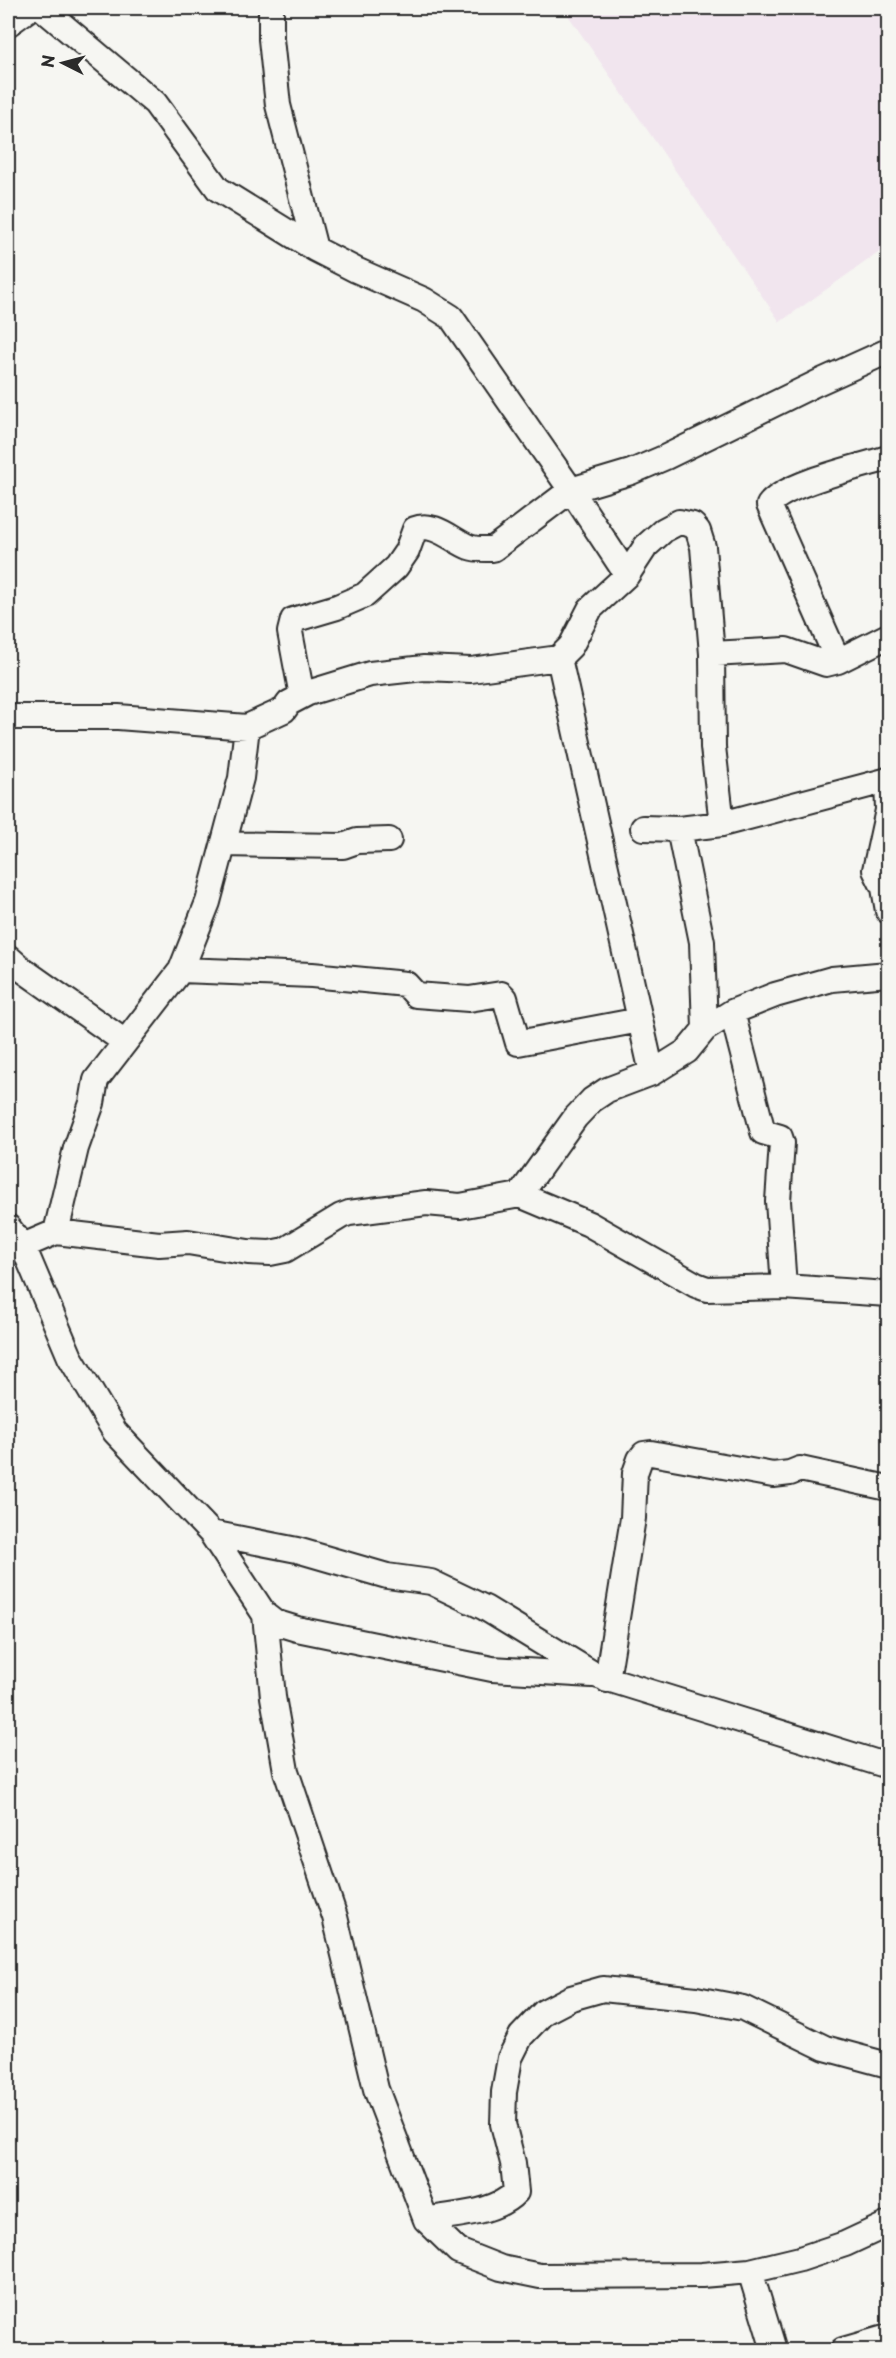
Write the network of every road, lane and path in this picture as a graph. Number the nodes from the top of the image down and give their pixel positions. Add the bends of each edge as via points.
1 (30, 8) edge
2 (42, 8) edge
3 (271, 8) edge
4 (8, 24) edge
5 (315, 249) junction
6 (888, 351) edge
7 (888, 458) edge
8 (571, 490) junction
9 (627, 575) junction
10 (888, 636) edge
11 (712, 654) junction
12 (559, 658) junction
13 (838, 661) junction
14 (302, 696) junction
15 (8, 717) edge
16 (247, 727) junction
17 (888, 780) edge
18 (722, 824) junction
19 (643, 828) dead end
20 (679, 829) junction
21 (389, 840) dead end
22 (224, 844) junction
23 (888, 911) edge
24 (8, 957) edge
25 (181, 970) junction
26 (888, 974) edge
27 (732, 1012) junction
28 (640, 1020) junction
29 (705, 1029) junction
30 (125, 1042) junction
31 (652, 1073) junction
32 (520, 1195) junction
33 (8, 1227) edge
34 (56, 1232) junction
35 (23, 1246) junction
36 (784, 1287) junction
37 (888, 1294) edge
38 (888, 1488) edge
39 (211, 1533) junction
40 (265, 1614) junction
41 (601, 1677) junction
42 (888, 1766) edge
43 (888, 2065) edge
44 (426, 2220) junction
45 (888, 2224) edge
46 (750, 2271) junction
47 (888, 2337) edge
48 (774, 2350) edge
49 (843, 2350) edge

1 - 4 street
2 - 5 street via 155,103 218,189
3 - 5 street via 278,105
5 - 8 street via 424,300 451,317
6 - 8 street via 666,457
7 - 13 street via 802,484 769,505
8 - 9 street
8 - 14 street via 493,549 470,547 430,528 415,529 396,567 364,595 293,620 290,632
9 - 11 street via 646,546 664,530 679,522 693,525 703,547
9 - 12 street via 590,609 571,646
10 - 13 street
11 - 13 street via 786,650 826,664
11 - 18 street via 712,747
12 - 14 street via 471,670 424,668 370,674
12 - 28 street
14 - 16 street via 284,710
15 - 16 street via 118,717
16 - 22 street via 241,778
17 - 18 street
17 - 23 street via 888,810 875,870 884,888
18 - 20 street
19 - 20 street
20 - 29 street via 702,942
21 - 22 street via 357,841 343,846
22 - 25 street
24 - 30 street
25 - 28 street via 312,975 406,984 416,995 469,999 501,994 518,1043
25 - 30 street
26 - 27 street via 832,979
27 - 29 street
27 - 36 street via 763,1132 780,1137 782,1143 778,1201
28 - 31 street
29 - 31 street via 687,1051
30 - 34 street via 94,1085
31 - 32 street via 592,1100
32 - 34 street via 460,1206 426,1203 349,1213 285,1250 270,1253
32 - 36 street via 589,1224 707,1289
33 - 35 street
34 - 35 street
35 - 39 street via 70,1357 115,1432
36 - 37 street
38 - 41 street via 800,1469 773,1475 644,1454 635,1473 633,1518
39 - 40 street
39 - 41 street via 297,1550 387,1576 431,1582 484,1608
40 - 41 street via 274,1622 297,1629 481,1668
40 - 44 street via 273,1697 286,1771 335,1917 376,2089
41 - 42 street
43 - 44 street via 825,2048 743,2007 603,1989 571,1998 544,2012 521,2036 510,2058 503,2124 516,2192 494,2207
44 - 46 street via 458,2251 501,2268 540,2276 665,2277
45 - 46 street via 845,2244
46 - 48 street
47 - 49 street

